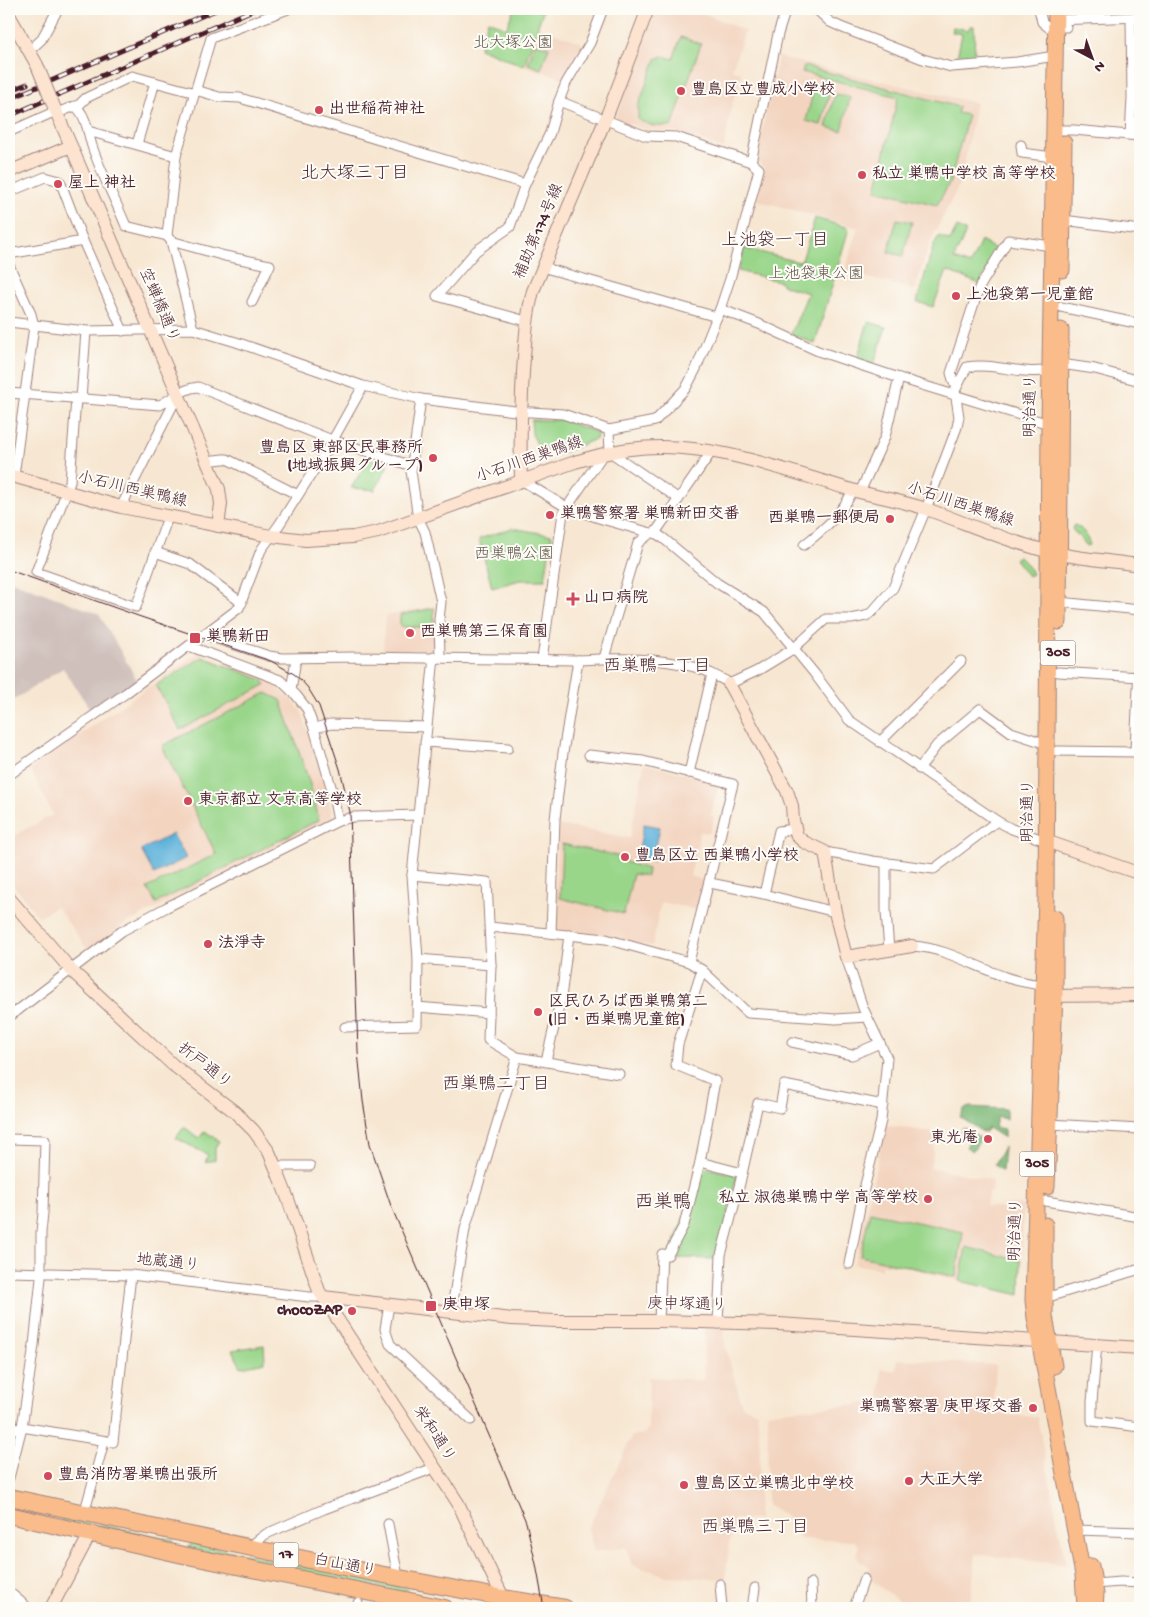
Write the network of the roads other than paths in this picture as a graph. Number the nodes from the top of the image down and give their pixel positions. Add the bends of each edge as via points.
1 (58, 9) edge
2 (288, 9) edge
3 (602, 9) edge
4 (648, 9) edge
5 (786, 9) edge
6 (816, 9) edge
7 (1039, 9) edge
8 (1136, 17) edge
9 (1061, 18) edge
10 (10, 19) edge
11 (29, 51) junction
12 (1055, 56) junction
13 (155, 82) junction
14 (196, 92) junction
15 (558, 101) junction
16 (77, 107) junction
17 (55, 109) junction
18 (606, 118) junction
19 (1059, 130) junction
20 (88, 131) junction
21 (9, 132) edge
22 (1130, 135) junction
23 (1140, 136) edge
24 (137, 144) junction
25 (1021, 145) dead end
26 (71, 146) junction
27 (176, 156) junction
28 (1053, 157) junction
29 (751, 162) junction
30 (9, 172) edge
31 (525, 184) junction
32 (9, 192) edge
33 (1063, 220) junction
34 (1140, 230) edge
35 (169, 238) junction
36 (83, 241) junction
37 (1052, 246) junction
38 (9, 254) edge
39 (545, 263) junction
40 (9, 265) edge
41 (252, 302) dead end
42 (1061, 307) junction
43 (719, 313) junction
44 (526, 321) junction
45 (9, 322) edge
46 (1140, 324) edge
47 (34, 326) junction
48 (193, 329) junction
49 (123, 331) junction
50 (151, 331) junction
51 (86, 332) junction
52 (1056, 367) junction
53 (899, 378) junction
54 (1140, 381) edge
55 (957, 384) junction
56 (363, 386) junction
57 (9, 393) edge
58 (24, 395) junction
59 (178, 395) junction
60 (955, 395) junction
61 (79, 399) junction
62 (421, 399) junction
63 (521, 411) junction
64 (1049, 424) junction
65 (609, 430) junction
66 (332, 440) junction
67 (712, 451) junction
68 (607, 453) junction
69 (206, 461) junction
70 (412, 466) junction
71 (11, 476) edge
72 (521, 480) junction
73 (856, 491) junction
74 (66, 492) junction
75 (298, 494) junction
76 (678, 500) junction
77 (121, 507) junction
78 (566, 507) junction
79 (926, 509) junction
80 (168, 517) junction
81 (418, 518) junction
82 (218, 526) junction
83 (653, 533) junction
84 (271, 536) junction
85 (804, 545) dead end
86 (155, 552) junction
87 (1054, 552) junction
88 (1140, 565) edge
89 (1059, 602) junction
90 (242, 604) junction
91 (1140, 610) edge
92 (205, 634) junction
93 (189, 646) junction
94 (1140, 647) edge
95 (793, 649) junction
96 (437, 657) junction
97 (604, 658) junction
98 (296, 659) junction
99 (542, 659) junction
100 (578, 660) junction
101 (961, 661) dead end
102 (1058, 672) junction
103 (712, 674) junction
104 (1139, 677) edge
105 (729, 684) junction
106 (291, 690) junction
107 (427, 727) junction
108 (314, 728) junction
109 (425, 742) junction
110 (880, 742) junction
111 (1052, 747) junction
112 (508, 748) dead end
113 (1137, 751) edge
114 (589, 755) dead end
115 (919, 769) junction
116 (689, 773) junction
117 (9, 775) edge
118 (418, 814) junction
119 (338, 821) junction
120 (997, 821) junction
121 (794, 829) junction
122 (1051, 843) junction
123 (825, 852) junction
124 (886, 862) junction
125 (1140, 872) edge
126 (412, 876) junction
127 (710, 883) junction
128 (764, 894) junction
129 (9, 898) edge
130 (835, 912) junction
131 (490, 927) junction
132 (551, 933) junction
133 (569, 935) junction
134 (912, 946) joint
135 (889, 950) junction
136 (846, 957) junction
137 (418, 959) junction
138 (689, 962) junction
139 (491, 966) junction
140 (72, 970) junction
141 (702, 970) junction
142 (1049, 991) junction
143 (1140, 995) edge
144 (417, 1007) junction
145 (490, 1013) junction
146 (9, 1017) edge
147 (867, 1017) junction
148 (345, 1027) dead end
149 (792, 1042) dead end
150 (880, 1043) junction
151 (517, 1056) junction
152 (546, 1062) junction
153 (619, 1074) dead end
154 (884, 1105) junction
155 (1049, 1124) junction
156 (1140, 1129) edge
157 (9, 1139) edge
158 (700, 1162) junction
159 (275, 1166) junction
160 (310, 1166) dead end
161 (742, 1173) junction
162 (1046, 1201) junction
163 (1140, 1217) edge
164 (850, 1264) dead end
165 (1140, 1269) edge
166 (9, 1272) edge
167 (41, 1272) junction
168 (131, 1275) junction
169 (323, 1297) junction
170 (1045, 1298) junction
171 (389, 1305) junction
172 (451, 1312) junction
173 (659, 1321) junction
174 (718, 1324) junction
175 (1045, 1341) junction
176 (1097, 1344) junction
177 (1140, 1348) edge
178 (471, 1420) dead end
179 (9, 1427) edge
180 (1140, 1427) edge
181 (22, 1429) junction
182 (104, 1442) junction
183 (434, 1468) junction
184 (9, 1478) edge
185 (9, 1498) edge
186 (84, 1514) junction
187 (9, 1515) edge
188 (388, 1524) dead end
189 (1080, 1530) junction
190 (1140, 1532) edge
191 (90, 1534) junction
192 (249, 1546) junction
193 (398, 1577) junction
194 (864, 1579) dead end
195 (811, 1583) dead end
196 (1140, 1583) edge
197 (720, 1584) dead end
198 (1094, 1584) junction
199 (755, 1588) dead end
200 (9, 1592) edge
201 (506, 1603) edge
202 (28, 1608) edge
203 (51, 1608) edge
204 (445, 1608) edge
205 (565, 1608) edge
206 (722, 1608) edge
207 (752, 1608) edge
208 (812, 1608) edge
209 (854, 1608) edge
210 (1085, 1608) edge
211 (1095, 1608) edge

1 - 11 street via 41,40
2 - 14 street via 211,38
3 - 15 street via 590,43
4 - 18 street, 補助第174号線
5 - 29 street
6 - 12 street via 830,22 843,28 951,67
7 - 9 street via 1042,22 1048,27
8 - 9 street
8 - 22 street
9 - 12 main road, 明治通り / 305
9 - 19 main road, 明治通り / 305
10 - 11 street, 空蝉橋通り
11 - 17 street, 空蝉橋通り, bridge
12 - 19 main road, 明治通り / 305
13 - 14 street
13 - 16 street via 132,76 86,98
13 - 24 street
14 - 27 street
14 - 31 street via 240,98 283,110
15 - 18 street
15 - 31 street via 550,133
16 - 17 street
16 - 20 street
17 - 21 street
17 - 26 street, 空蝉橋通り
18 - 29 street via 646,136 676,137
18 - 39 street, 補助第174号線
19 - 22 street
19 - 28 main road, 明治通り / 305
19 - 33 main road, 明治通り / 305
20 - 24 street
20 - 35 street via 126,226
22 - 23 street
24 - 27 street
25 - 28 street via 1022,153
26 - 30 street
26 - 50 street, 空蝉橋通り
27 - 35 street
28 - 37 main road, 明治通り / 305
29 - 43 street via 759,169
31 - 44 street via 510,227 476,251 437,296
32 - 36 street via 45,177 60,182
33 - 34 street
33 - 42 main road, 明治通り / 305
35 - 41 street via 226,256 270,265
35 - 48 street
36 - 38 street
36 - 49 street
37 - 52 main road, 明治通り / 305
37 - 55 street via 1008,240 979,288 951,373
39 - 43 street via 549,269
39 - 44 street, 補助第174号線 via 533,291
40 - 47 street
42 - 46 street
42 - 52 main road, 明治通り / 305
43 - 53 street via 759,324 818,351
43 - 65 street via 686,388 655,421
44 - 63 street, 補助第174号線
45 - 47 street
47 - 51 street
47 - 58 street
48 - 50 street
48 - 56 street
49 - 50 street
49 - 51 street
50 - 59 street, 空蝉橋通り
51 - 61 street
52 - 54 street via 1094,368
52 - 55 street via 1027,372 978,365 967,367
52 - 64 main road, 明治通り / 305
52 - 87 main road, 明治通り / 305
53 - 60 street
53 - 73 street via 885,436
55 - 60 street
56 - 62 street
56 - 66 street
57 - 58 street
58 - 61 street
58 - 71 street
59 - 61 street via 160,404
59 - 66 street via 186,388 198,387
59 - 69 street, 空蝉橋通り
59 - 77 street
60 - 64 street
60 - 79 street via 959,417 957,427
61 - 74 street via 70,482
62 - 63 street
62 - 70 street
63 - 65 street via 562,414
63 - 72 street, 補助第174号線
64 - 87 main road, 明治通り / 305
65 - 68 street
66 - 70 street
66 - 75 street
67 - 68 street, 小石川西巣鴨線 via 664,447
67 - 73 street, 小石川西巣鴨線
67 - 76 street
68 - 72 street, 小石川西巣鴨線
68 - 76 street
68 - 78 street
69 - 75 street via 227,459
69 - 82 street, 空蝉橋通り via 220,495
70 - 81 street
71 - 74 street, 小石川西巣鴨線
72 - 78 street
72 - 81 street, 小石川西巣鴨線
73 - 79 street, 小石川西巣鴨線
73 - 85 street via 832,522
74 - 77 street, 小石川西巣鴨線
74 - 86 street via 36,572 136,607
75 - 84 street
76 - 83 street
77 - 80 street, 小石川西巣鴨線
78 - 83 street
78 - 99 street
79 - 87 street, 小石川西巣鴨線
79 - 95 street via 893,588 872,612 859,618 826,619
80 - 82 street, 小石川西巣鴨線
80 - 86 street
81 - 84 street, 小石川西巣鴨線 via 353,537 306,540
81 - 96 street via 425,532 441,602
82 - 84 street, 小石川西巣鴨線
83 - 95 street via 764,612
83 - 97 street via 638,543
84 - 90 street via 260,550
86 - 90 street via 190,564
87 - 88 street, 小石川西巣鴨線
87 - 89 main road, 明治通り / 305
87 - 111 main road, 明治通り / 305
89 - 91 street
89 - 102 main road, 明治通り / 305
90 - 92 street
92 - 93 street
92 - 98 street via 269,656
93 - 106 street via 280,680
93 - 117 street
94 - 104 street
95 - 105 street
95 - 110 street via 849,720
96 - 98 street
96 - 99 street
96 - 107 street
97 - 100 street
97 - 103 street via 660,660
98 - 106 street
99 - 100 street
100 - 132 street via 555,819
101 - 110 street
102 - 104 street
102 - 111 main road, 明治通り / 305
103 - 105 street
103 - 116 street
104 - 113 street
105 - 121 street via 787,791
106 - 108 street via 307,709
107 - 108 street via 331,724
107 - 109 street
108 - 119 street
109 - 112 street
109 - 118 street
110 - 115 street
111 - 113 street
111 - 115 street via 1011,732 980,708 937,745
111 - 122 main road, 明治通り / 305
114 - 116 street via 643,761
115 - 120 street
116 - 127 street via 733,784
118 - 119 street via 353,817
118 - 126 street
119 - 140 street via 122,931
120 - 122 street
120 - 124 street via 934,869
121 - 123 street via 804,842
121 - 128 street via 779,831
122 - 125 street
122 - 142 main road, 明治通り / 305
123 - 124 street
123 - 130 street
124 - 135 street
126 - 131 street via 487,882
126 - 137 street
127 - 128 street
127 - 138 street
128 - 130 street
129 - 140 street, 折戸通り
130 - 136 street
131 - 132 street
131 - 139 street
132 - 133 street
133 - 138 street via 606,939
133 - 152 street via 561,998
134 - 135 street
134 - 142 street via 956,955 1003,976
135 - 136 street
136 - 147 street
137 - 139 street
137 - 144 street
138 - 141 street
139 - 145 street
140 - 146 street
140 - 159 street, 折戸通り via 173,1065 236,1112 254,1131
141 - 147 street via 748,1013 836,1019
141 - 158 street via 678,1044 676,1065 715,1081
142 - 143 street
142 - 155 main road, 明治通り / 305
142 - 175 main road, 明治通り / 305 via 1033,1300
144 - 145 street
144 - 148 street via 416,1025
145 - 151 street via 488,1040
147 - 150 street
149 - 150 street via 852,1055
150 - 154 street via 888,1058
151 - 152 street
151 - 172 street via 465,1229
152 - 153 street
154 - 161 street via 784,1085 780,1108 758,1102
154 - 164 street
155 - 156 street
155 - 162 main road, 明治通り / 305
157 - 167 street via 45,1140
158 - 161 street
158 - 173 street via 684,1224 668,1254 662,1254
159 - 160 street
159 - 169 street, 折戸通り
161 - 174 street via 721,1255
162 - 163 street
162 - 170 main road, 明治通り / 305
165 - 170 street
166 - 167 street, 地蔵通り
167 - 168 street, 地蔵通り
167 - 181 street
168 - 169 street, 地蔵通り
168 - 182 street via 113,1442
169 - 171 street, 庚申塚通り
169 - 183 street, 栄和通り
170 - 175 main road, 明治通り / 305
171 - 172 street, 庚申塚通り
171 - 178 street via 385,1329 390,1344
172 - 173 street, 庚申塚通り via 556,1321
173 - 174 street, 庚申塚通り
174 - 175 street, 庚申塚通り via 779,1324
175 - 176 street, 庚申塚通り
175 - 189 main road, 明治通り / 305
176 - 177 street, 庚申塚通り
176 - 180 street via 1092,1421
179 - 181 street
181 - 182 street
181 - 184 street
182 - 186 street
183 - 192 street via 324,1509 266,1534
183 - 201 street, 栄和通り via 458,1504
185 - 186 highway, 白山通り / 17
186 - 192 highway, 白山通り / 17
187 - 191 highway, 白山通り / 17
188 - 193 street
189 - 190 street
189 - 198 main road, 明治通り / 305
189 - 210 main road, 明治通り / 305
191 - 203 street
191 - 204 highway, 白山通り / 17
192 - 193 highway, 白山通り / 17
193 - 201 highway, 白山通り / 17
194 - 209 street
195 - 208 street
196 - 198 street
197 - 206 street
198 - 211 main road, 明治通り / 305
199 - 207 street
200 - 202 street
201 - 205 highway, 白山通り / 17

